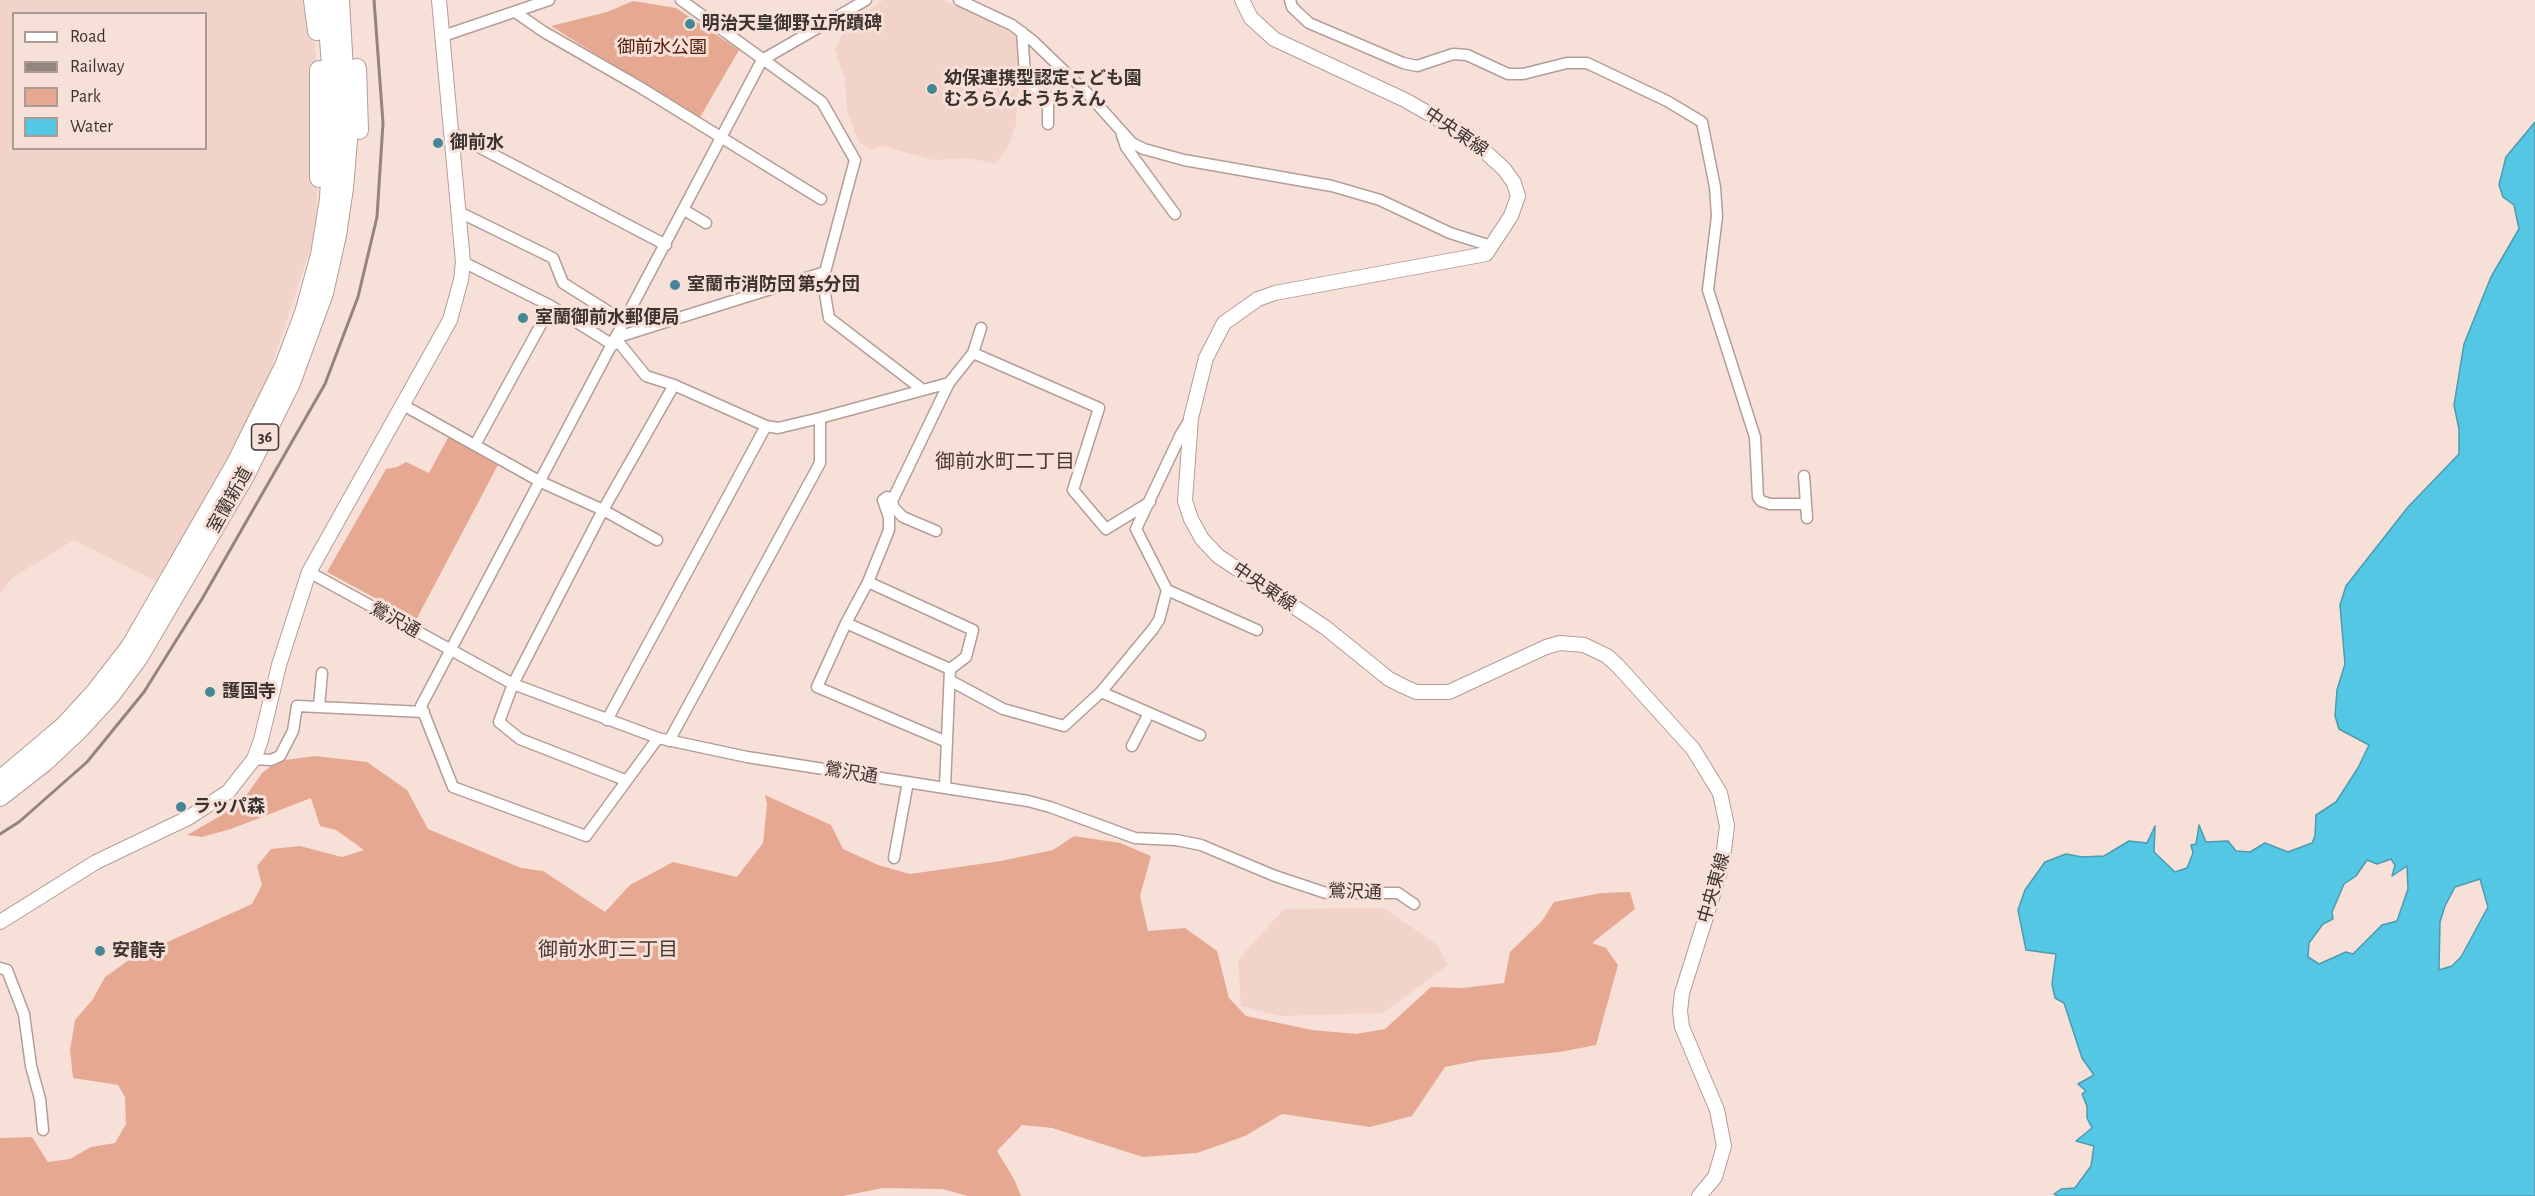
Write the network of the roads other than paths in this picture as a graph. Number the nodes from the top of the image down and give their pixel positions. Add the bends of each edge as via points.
1 (313, 0) edge
2 (326, 0) edge
3 (340, 0) edge
4 (351, 0) edge
5 (439, 0) edge
6 (549, 0) edge
7 (681, 0) edge
8 (866, 0) edge
9 (959, 0) edge
10 (1242, 0) edge
11 (1290, 0) edge
12 (515, 12) junction
13 (1022, 32) junction
14 (443, 36) junction
15 (762, 60) junction
16 (1048, 124) dead end
17 (1121, 130) junction
18 (452, 133) junction
19 (722, 138) junction
20 (820, 199) dead end
21 (684, 210) junction
22 (459, 212) junction
23 (1175, 214) dead end
24 (706, 223) dead end
25 (666, 245) junction
26 (1491, 246) junction
27 (463, 262) junction
28 (825, 272) junction
29 (551, 306) junction
30 (304, 314) junction
31 (625, 322) junction
32 (981, 328) dead end
33 (616, 340) junction
34 (973, 353) junction
35 (297, 369) junction
36 (949, 383) junction
37 (674, 385) junction
38 (923, 390) junction
39 (403, 405) junction
40 (820, 418) junction
41 (1191, 418) junction
42 (766, 426) junction
43 (475, 445) junction
44 (1804, 476) dead end
45 (541, 482) junction
46 (892, 501) junction
47 (1150, 502) junction
48 (1804, 504) junction
49 (603, 510) junction
50 (1807, 518) dead end
51 (936, 531) dead end
52 (657, 540) dead end
53 (309, 572) junction
54 (868, 582) junction
55 (1167, 590) junction
56 (846, 623) junction
57 (1257, 630) dead end
58 (448, 650) junction
59 (950, 669) junction
60 (322, 673) dead end
61 (951, 681) junction
62 (513, 684) junction
63 (1101, 692) junction
64 (319, 707) junction
65 (424, 712) junction
66 (1149, 713) junction
67 (607, 720) junction
68 (1200, 735) dead end
69 (664, 740) junction
70 (947, 742) junction
71 (1132, 746) dead end
72 (254, 759) junction
73 (0, 780) edge
74 (625, 780) junction
75 (908, 782) junction
76 (945, 787) junction
77 (0, 797) edge
78 (894, 858) dead end
79 (1414, 904) dead end
80 (0, 922) edge
81 (0, 968) edge
82 (43, 1130) dead end
83 (1700, 1196) edge

1 - 30 highway via 321,134 318,200
2 - 30 highway, 室蘭新道 / 36 via 334,104 333,151 320,255
3 - 35 highway, 室蘭新道 / 36 via 348,140 344,188 324,293
4 - 35 highway via 359,98 352,211 335,289
5 - 14 main road
6 - 12 street
7 - 15 street
8 - 15 street
9 - 13 street
10 - 26 main road, 中央東線 via 1255,23 1274,39 1448,123 1487,152 1514,183 1518,196
11 - 48 street via 1309,23 1403,63 1417,66 1453,54 1467,55 1508,74 1587,63 1702,122 1717,216 1708,290 1755,437 1758,497 1770,504
12 - 14 street
12 - 19 street
13 - 16 street via 1025,74 1030,84 1048,97
13 - 17 street
14 - 18 main road
15 - 19 street
15 - 28 street via 822,102 855,160
17 - 23 street via 1126,147
17 - 26 street via 1132,143 1161,155 1332,186 1380,200 1450,233
18 - 22 main road
18 - 25 street
19 - 20 street
19 - 21 street
21 - 24 street
21 - 25 street
22 - 27 main road
22 - 31 street via 553,258 563,283
25 - 31 street
26 - 41 main road, 中央東線 via 1483,255 1375,272 1258,299 1224,323 1217,334 1197,388
27 - 29 street
27 - 39 main road via 450,320
28 - 33 street
28 - 38 street via 829,318
29 - 33 street
29 - 43 street
30 - 73 highway, 室蘭新道 / 36 via 273,392 245,447 129,647 64,726
31 - 33 street
32 - 34 street
33 - 37 street via 646,376
33 - 45 street
34 - 36 street
34 - 47 street via 1099,408 1073,489 1106,529
35 - 77 highway, 室蘭新道 / 36 via 245,476 139,657 79,730
36 - 38 street
36 - 46 street
37 - 42 street
37 - 49 street
38 - 40 street
39 - 43 street
39 - 53 main road
40 - 42 street via 778,428
40 - 69 street via 820,463
41 - 47 street
41 - 83 main road, 中央東線 via 1185,501 1209,548 1326,628 1389,679 1416,692 1449,692 1546,646 1584,645 1618,666 1693,749 1707,770 1720,793 1727,840 1680,1011 1682,1027 1717,1110 1724,1146 1715,1177
42 - 67 street
43 - 45 street
44 - 48 street
45 - 49 street
45 - 58 street
46 - 51 street via 903,517
46 - 54 street via 887,497 883,500 889,530
47 - 55 street via 1136,529
48 - 50 street
49 - 52 street
49 - 62 street
53 - 58 street, 鶯沢通
53 - 72 main road
54 - 56 street
54 - 59 street via 973,630 966,657
55 - 57 street
55 - 63 street via 1159,620
56 - 59 street
56 - 70 street via 817,687
58 - 62 street, 鶯沢通
58 - 65 street via 421,706
59 - 61 street
60 - 64 street
61 - 63 street via 1003,709 1064,726
61 - 70 street
62 - 67 street, 鶯沢通
62 - 74 street via 499,722 520,739
63 - 66 street
64 - 65 street
64 - 72 street via 297,706 293,731 280,756
65 - 74 street via 453,787 586,836
66 - 68 street
66 - 71 street
67 - 69 street, 鶯沢通
69 - 74 street
69 - 75 street, 鶯沢通
70 - 76 street
72 - 80 main road via 228,792 188,818 96,862
75 - 76 street, 鶯沢通
75 - 78 street
76 - 79 street, 鶯沢通 via 1050,807 1136,838 1201,845 1326,893 1398,893
81 - 82 street via 7,970 24,1014

